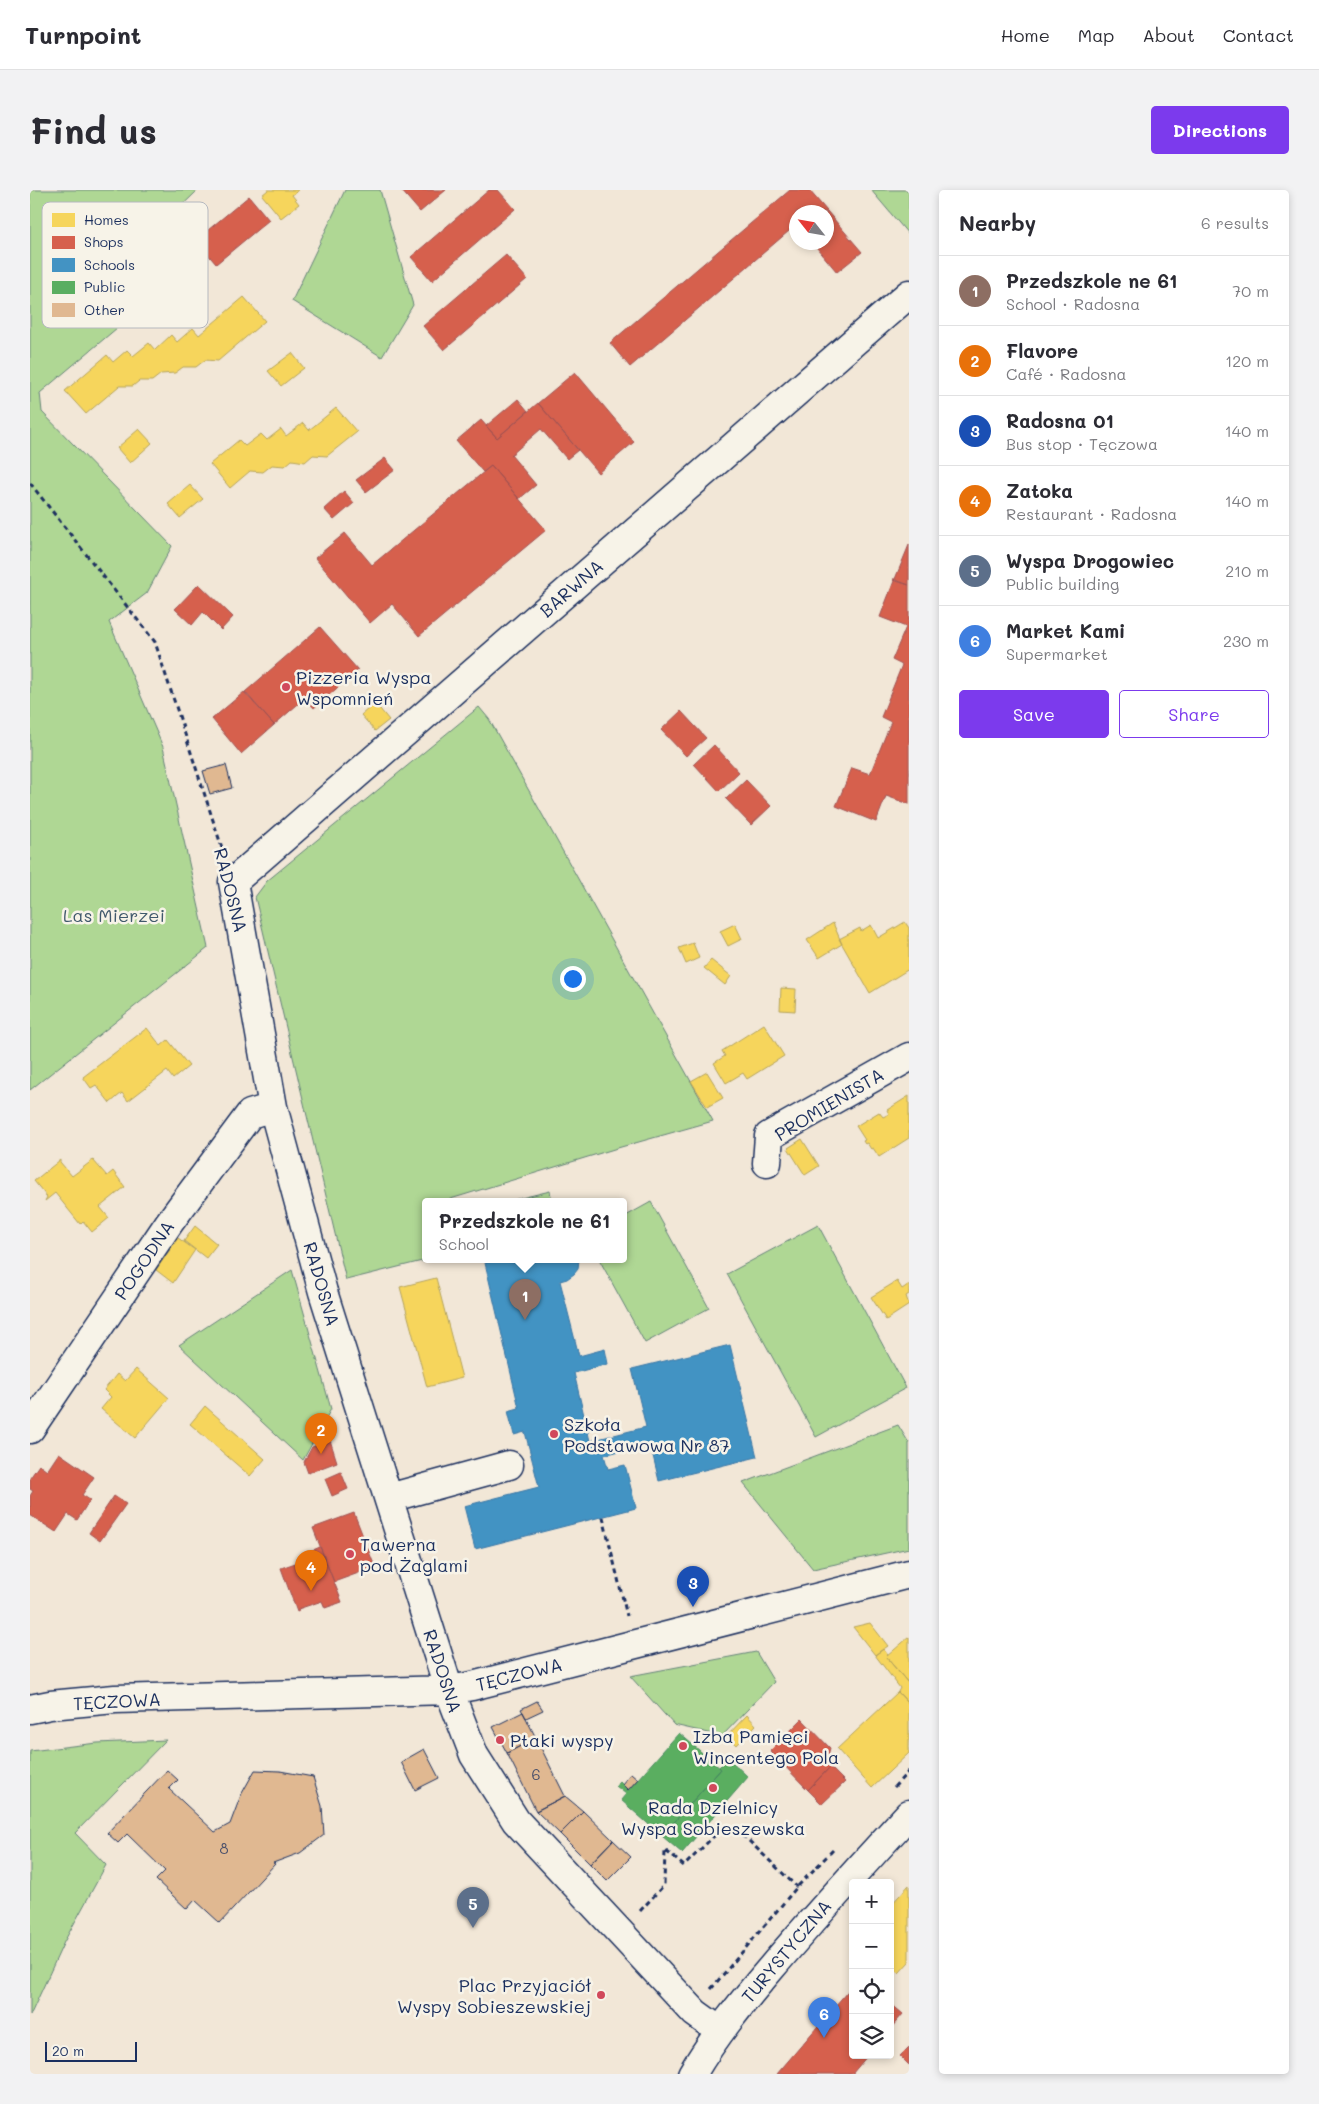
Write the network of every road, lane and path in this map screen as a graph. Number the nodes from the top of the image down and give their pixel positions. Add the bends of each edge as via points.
1 (909, 294) edge
2 (30, 484) edge
3 (233, 882) junction
4 (909, 1057) edge
5 (273, 1107) junction
6 (767, 1164) dead end
7 (30, 1429) edge
8 (509, 1464) dead end
9 (389, 1498) junction
10 (603, 1517) dead end
11 (909, 1574) edge
12 (628, 1619) dead end
13 (449, 1690) junction
14 (30, 1709) edge
15 (909, 1814) edge
16 (797, 1887) dead end
17 (637, 1914) dead end
18 (720, 2031) junction
19 (692, 2074) edge

1 - 3 street, BARWNA
2 - 3 path, RADOSNA via 154,642
3 - 5 street, RADOSNA
4 - 6 street, PROMIENISTA via 769,1136
5 - 7 street, POGODNA via 250,1114 169,1223
5 - 9 street, RADOSNA via 323,1292
8 - 9 street
9 - 13 street, RADOSNA
10 - 12 path
11 - 13 street, TĘCZOWA
13 - 14 street, TĘCZOWA via 115,1699
13 - 18 street, RADOSNA via 474,1754 516,1821 695,2013
15 - 18 street, TURYSTYCZNA via 827,1902
16 - 17 path via 746,1838 723,1827 684,1866 664,1850 664,1885
18 - 19 street, TURYSTYCZNA

